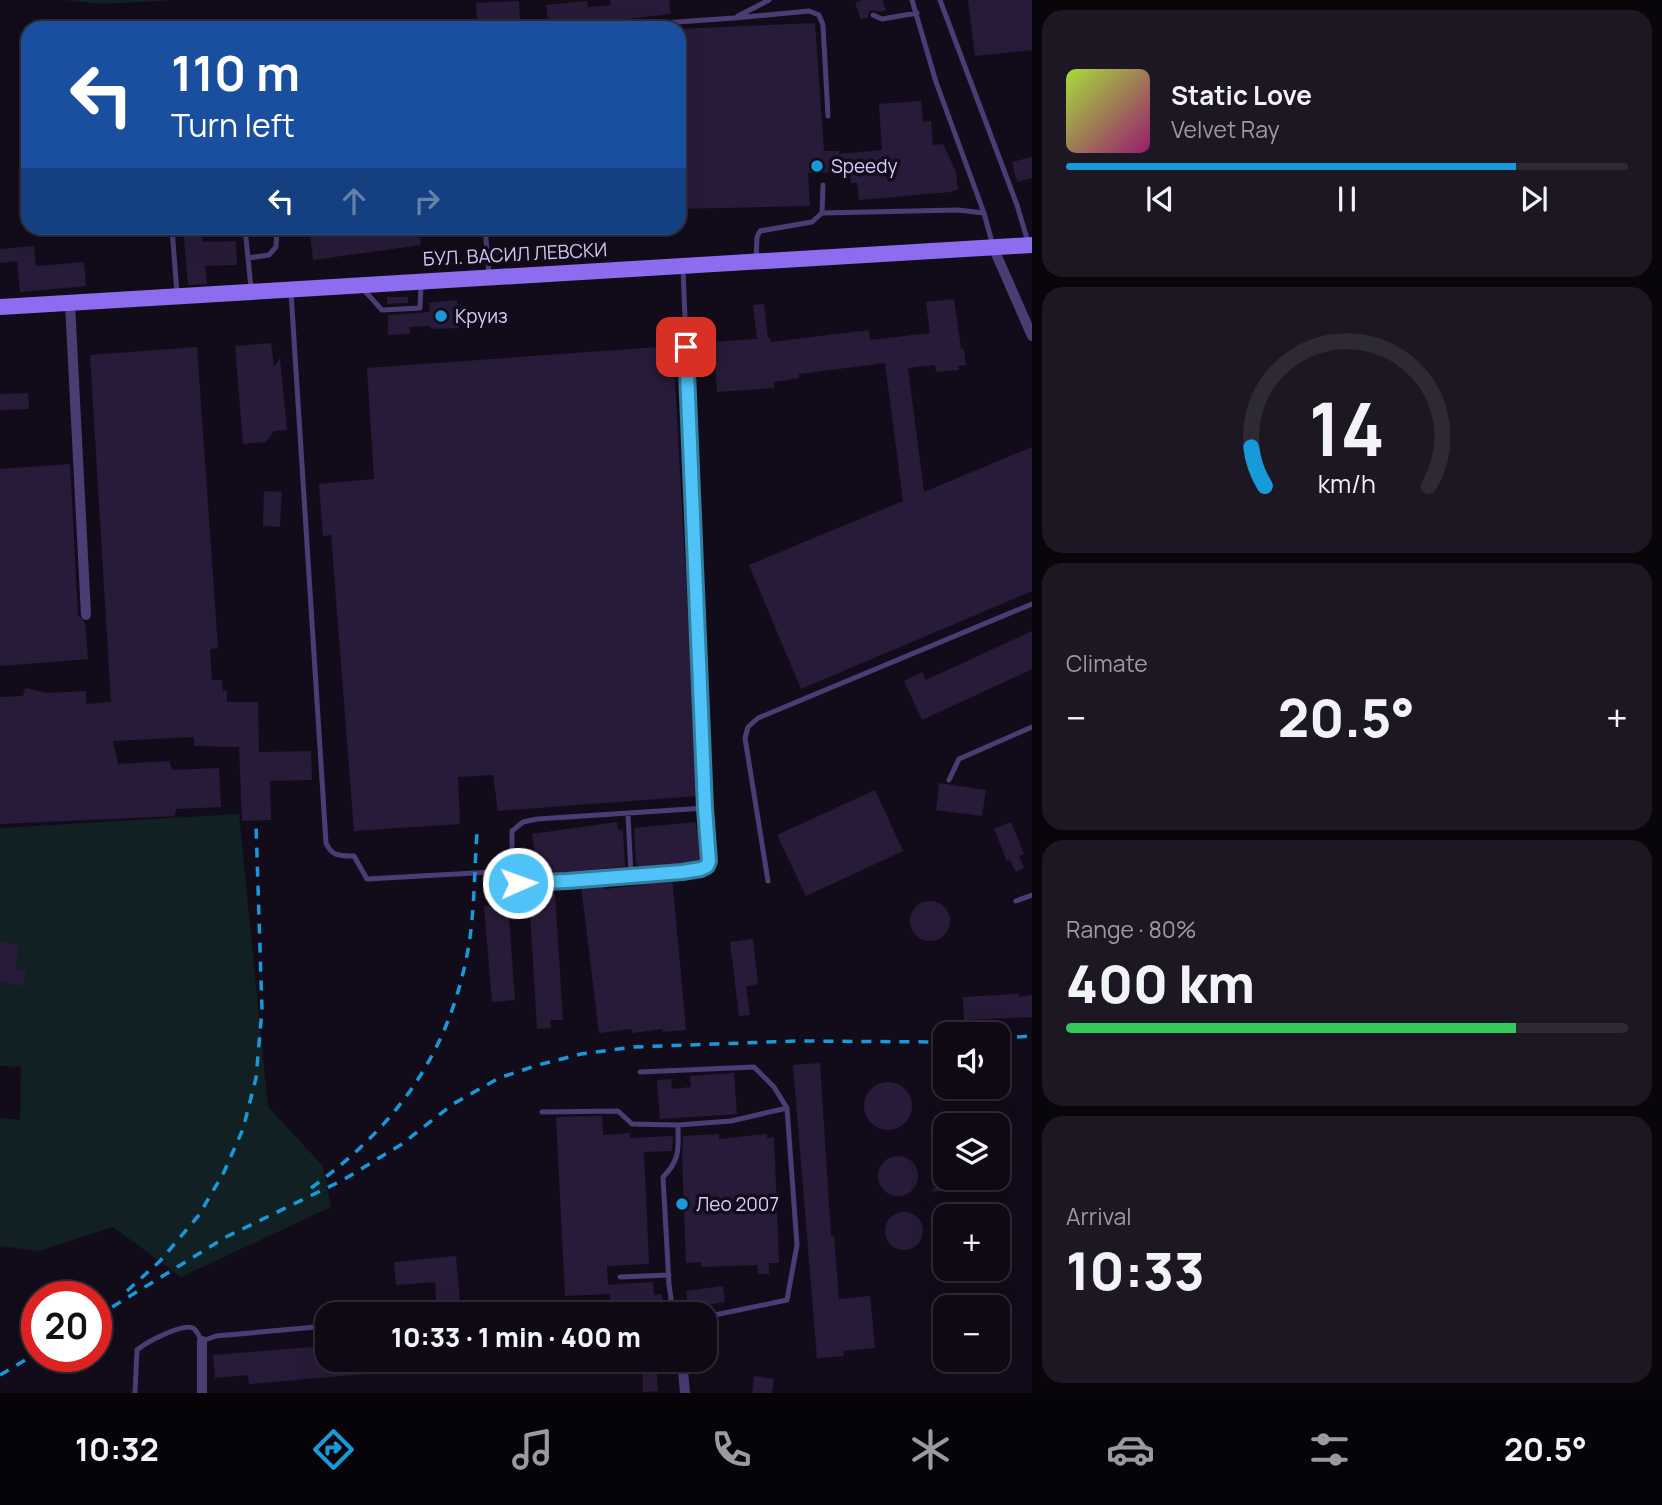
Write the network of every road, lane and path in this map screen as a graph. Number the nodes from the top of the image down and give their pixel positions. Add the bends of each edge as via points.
1 (769, 0) edge
2 (912, 0) edge
3 (940, 0) edge
4 (917, 13) junction
5 (873, 15) dead end
6 (734, 18) junction
7 (686, 21) edge
8 (828, 116) dead end
9 (823, 185) dead end
10 (822, 213) junction
11 (984, 213) junction
12 (173, 235) edge
13 (246, 235) edge
14 (277, 235) edge
15 (486, 235) edge
16 (1030, 245) edge
17 (993, 247) junction
18 (248, 258) junction
19 (756, 260) junction
20 (683, 265) junction
21 (489, 277) junction
22 (421, 281) junction
23 (359, 285) junction
24 (290, 289) junction
25 (251, 292) junction
26 (177, 296) junction
27 (70, 303) junction
28 (0, 307) edge
29 (1029, 321) edge
30 (1032, 336) edge
31 (1032, 604) edge
32 (86, 615) dead end
33 (1032, 727) edge
34 (949, 780) dead end
35 (705, 808) junction
36 (628, 814) junction
37 (512, 871) junction
38 (631, 875) junction
39 (768, 881) dead end
40 (1032, 895) edge
41 (1016, 901) dead end
42 (640, 1072) dead end
43 (787, 1108) junction
44 (542, 1112) dead end
45 (678, 1125) junction
46 (669, 1275) junction
47 (620, 1277) dead end
48 (672, 1302) edge
49 (717, 1315) edge
50 (315, 1327) edge
51 (202, 1341) junction
52 (683, 1372) edge
53 (135, 1393) edge
54 (202, 1393) edge
55 (685, 1393) edge

1 - 6 lane
2 - 4 lane
3 - 16 lane
4 - 5 lane via 882,19
4 - 11 lane via 936,82
6 - 7 lane
6 - 8 lane via 809,10 819,15
9 - 10 lane
10 - 11 lane
10 - 19 lane via 812,222 760,231
11 - 17 lane
12 - 26 lane
13 - 18 lane
14 - 18 lane via 276,247 269,255
15 - 21 lane
16 - 17 street, БУЛ. ВАСИЛ ЛЕВСКИ
17 - 19 street, БУЛ. ВАСИЛ ЛЕВСКИ
17 - 29 street
18 - 25 lane
19 - 20 street, БУЛ. ВАСИЛ ЛЕВСКИ
20 - 21 street, БУЛ. ВАСИЛ ЛЕВСКИ
20 - 35 lane
21 - 22 street, БУЛ. ВАСИЛ ЛЕВСКИ
22 - 23 street, БУЛ. ВАСИЛ ЛЕВСКИ
22 - 23 lane via 420,308 382,310
23 - 24 street, БУЛ. ВАСИЛ ЛЕВСКИ
24 - 25 street, БУЛ. ВАСИЛ ЛЕВСКИ
24 - 37 lane via 326,843 335,855 354,856 367,879
25 - 26 street, БУЛ. ВАСИЛ ЛЕВСКИ
26 - 27 street, БУЛ. ВАСИЛ ЛЕВСКИ
27 - 28 street, БУЛ. ВАСИЛ ЛЕВСКИ
27 - 32 street
29 - 30 street
31 - 39 lane via 758,718 748,727 745,738
33 - 34 lane via 960,759
35 - 36 lane
35 - 38 lane via 707,866
36 - 37 lane via 523,822 512,831
36 - 38 lane
37 - 38 lane via 518,883
40 - 41 lane
42 - 43 lane via 754,1067
43 - 45 lane via 732,1121
43 - 49 lane via 797,1245 787,1300
44 - 45 lane via 618,1111 632,1125
45 - 46 lane via 675,1166 663,1177
46 - 47 lane
46 - 48 lane
50 - 51 lane
51 - 53 lane via 190,1326 147,1341 135,1355
51 - 54 street
52 - 55 street

